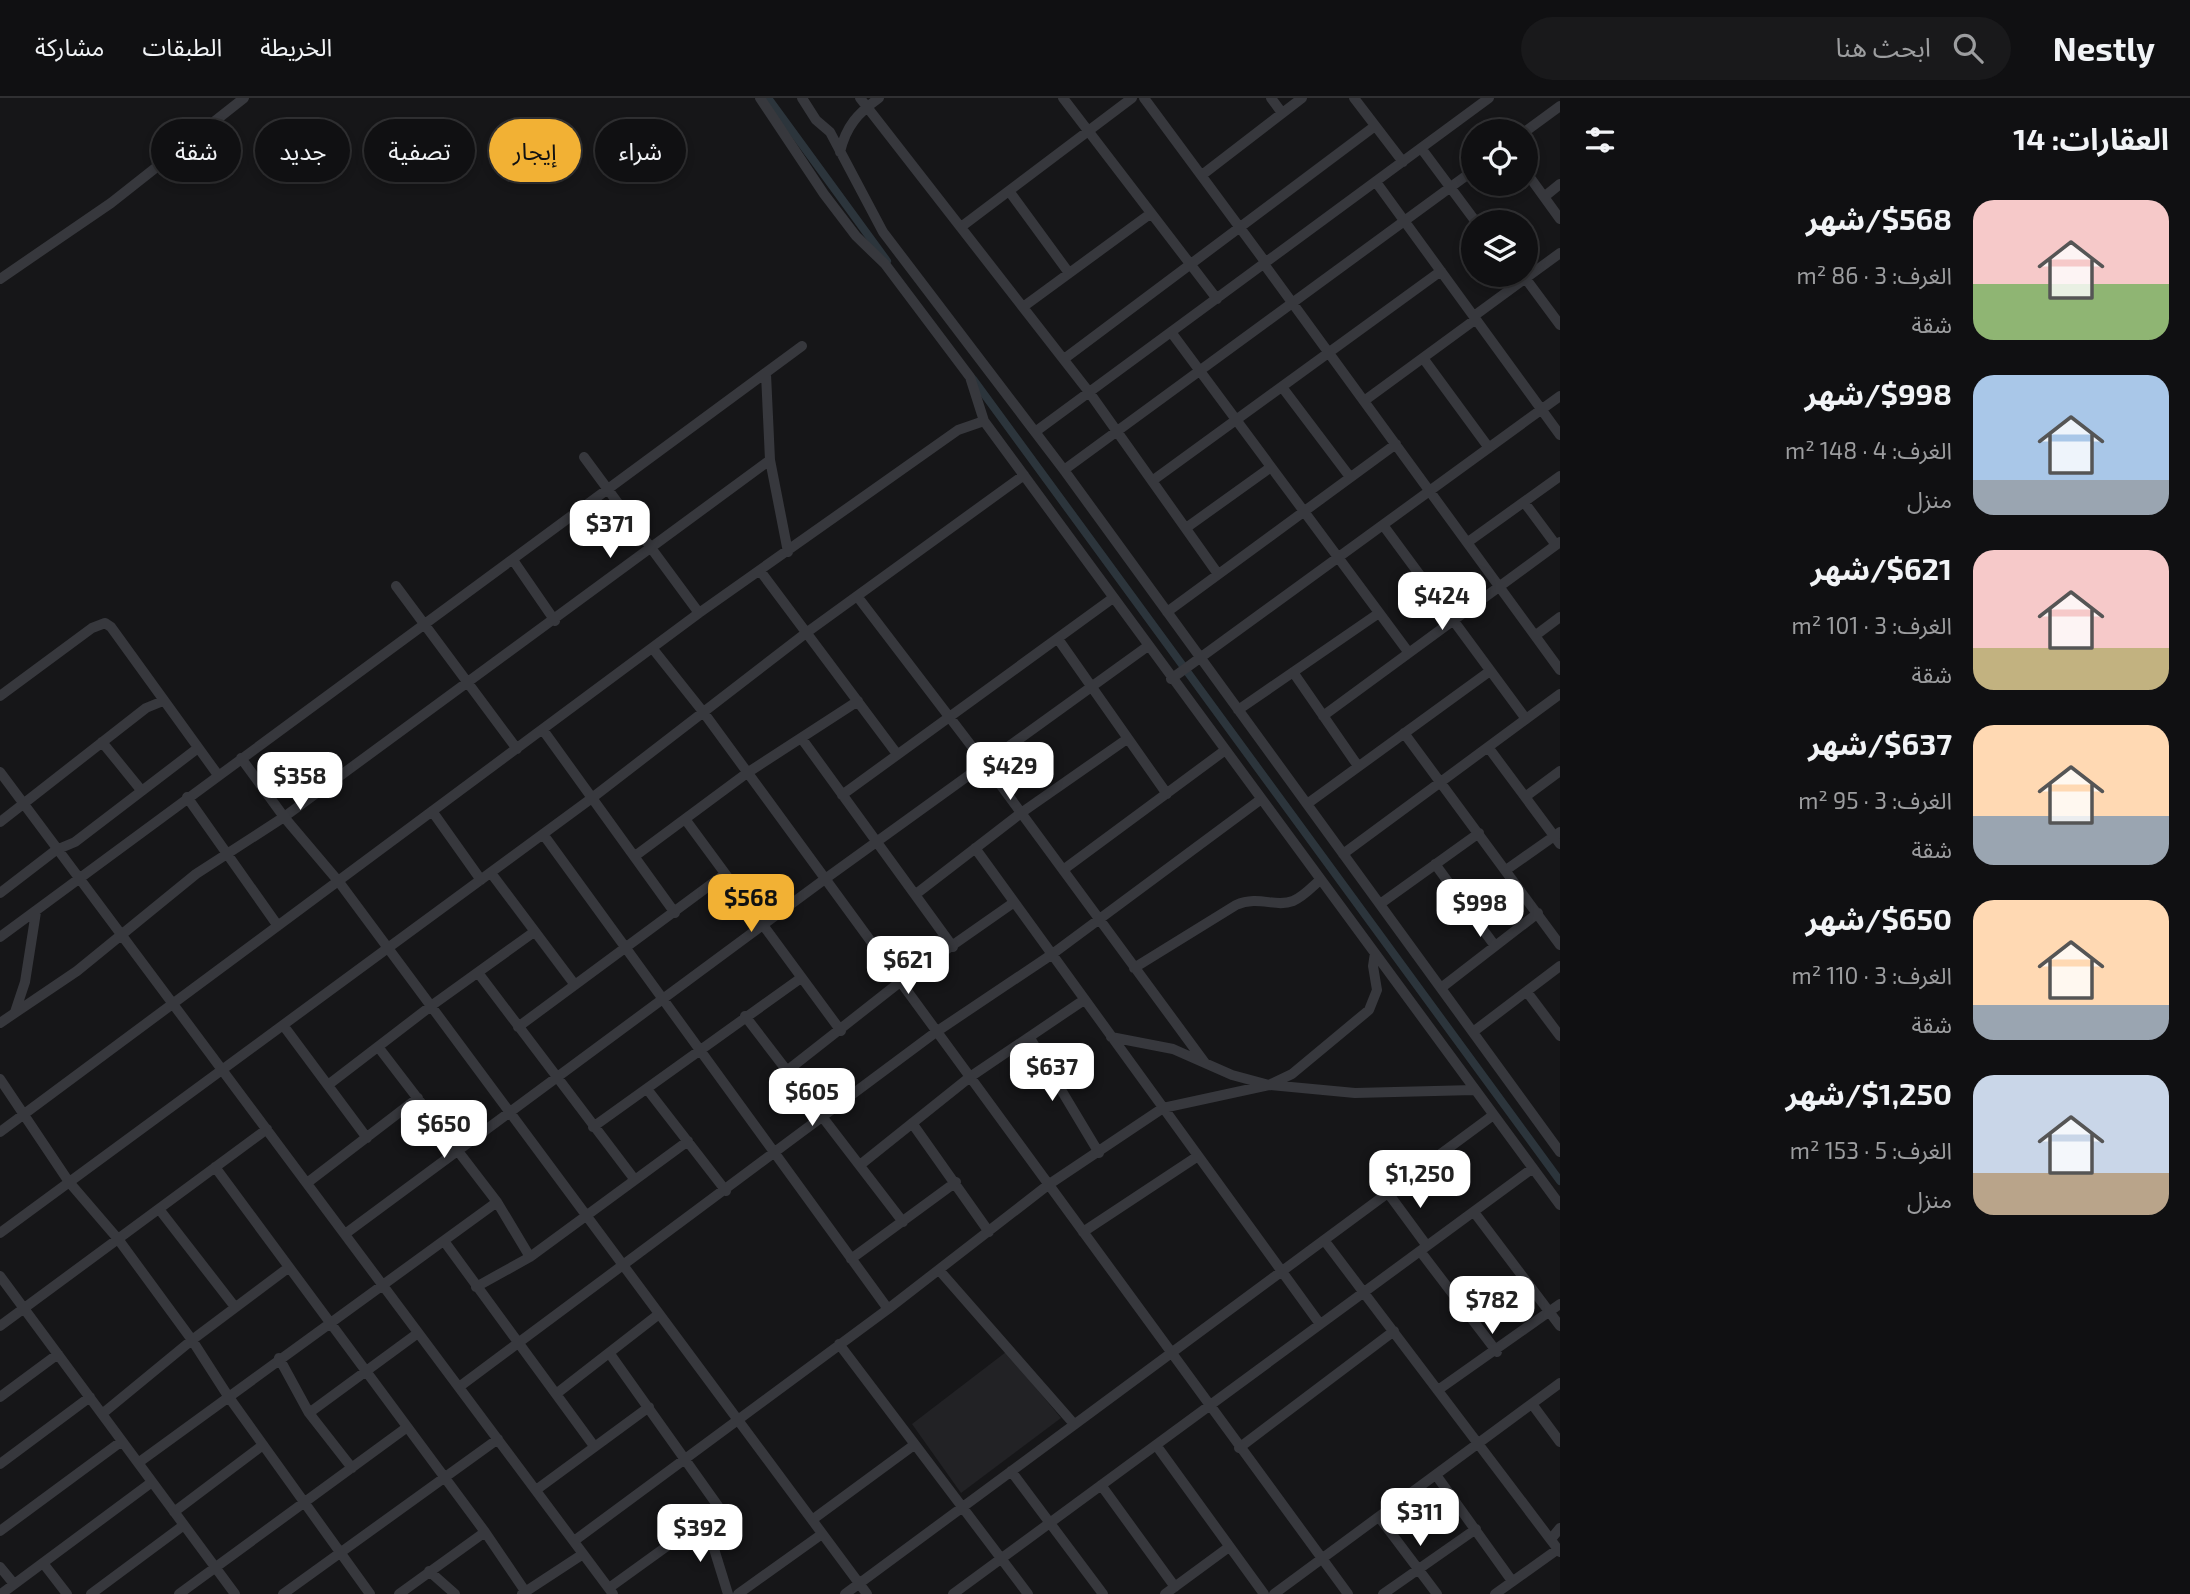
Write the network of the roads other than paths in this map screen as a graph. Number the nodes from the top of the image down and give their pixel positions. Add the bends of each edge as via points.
1 (244, 98) edge
2 (760, 98) edge
3 (802, 98) edge
4 (879, 98) edge
5 (1063, 98) edge
6 (1132, 98) edge
7 (1144, 98) edge
8 (1271, 98) edge
9 (1301, 98) edge
10 (1353, 98) edge
11 (1489, 98) edge
12 (864, 102) edge
13 (1560, 106) edge
14 (1282, 113) junction
15 (1538, 122) edge
16 (1375, 126) junction
17 (1087, 130) junction
18 (1421, 148) junction
19 (840, 152) junction
20 (1403, 162) junction
21 (1202, 175) junction
22 (1461, 179) edge
23 (1376, 182) junction
24 (1560, 184) edge
25 (1450, 187) junction
26 (1538, 189) edge
27 (1009, 191) junction
28 (1544, 197) junction
29 (1467, 210) edge
30 (1150, 214) junction
31 (1560, 219) edge
32 (1404, 221) junction
33 (1240, 226) junction
34 (961, 227) junction
35 (1560, 253) edge
36 (1188, 264) junction
37 (1265, 264) junction
38 (1538, 267) edge
39 (1441, 271) junction
40 (1069, 273) junction
41 (0, 279) edge
42 (1511, 287) edge
43 (1532, 287) edge
44 (1217, 299) junction
45 (1291, 302) junction
46 (1023, 307) junction
47 (1475, 318) junction
48 (1560, 326) edge
49 (1171, 332) junction
50 (802, 346) dead end
51 (1329, 353) junction
52 (1423, 358) junction
53 (1064, 359) junction
54 (1201, 370) junction
55 (766, 374) junction
56 (1282, 387) junction
57 (1089, 392) junction
58 (1560, 397) edge
59 (1364, 401) junction
60 (1542, 410) junction
61 (1237, 419) junction
62 (984, 421) junction
63 (1117, 431) junction
64 (1035, 432) junction
65 (1560, 435) edge
66 (1396, 444) junction
67 (1489, 448) junction
68 (584, 457) dead end
69 (770, 460) junction
70 (1272, 467) junction
71 (1064, 470) junction
72 (1024, 475) junction
73 (1560, 476) edge
74 (1350, 477) junction
75 (1152, 481) junction
76 (607, 490) junction
77 (1430, 490) junction
78 (1524, 502) junction
79 (1304, 511) junction
80 (1383, 525) junction
81 (1186, 528) junction
82 (1468, 542) junction
83 (1558, 544) edge
84 (651, 548) junction
85 (788, 552) junction
86 (1339, 558) junction
87 (513, 559) junction
88 (761, 572) junction
89 (1218, 574) junction
90 (396, 586) dead end
91 (1500, 586) junction
92 (858, 596) junction
93 (1113, 598) junction
94 (1167, 612) junction
95 (699, 613) junction
96 (1379, 613) junction
97 (1560, 617) edge
98 (555, 621) junction
99 (1453, 621) junction
100 (425, 626) junction
101 (806, 633) junction
102 (1535, 635) junction
103 (1058, 639) junction
104 (1148, 646) junction
105 (653, 649) junction
106 (1409, 653) junction
107 (1197, 661) junction
108 (1560, 670) edge
109 (1490, 671) junction
110 (1293, 672) junction
111 (1175, 676) junction
112 (469, 684) junction
113 (1092, 689) junction
114 (1560, 694) edge
115 (0, 696) edge
116 (163, 701) junction
117 (858, 701) junction
118 (1238, 710) junction
119 (704, 713) junction
120 (949, 716) junction
121 (1323, 716) junction
122 (1526, 719) junction
123 (543, 730) junction
124 (1404, 733) junction
125 (802, 739) junction
126 (1127, 739) junction
127 (102, 742) junction
128 (1488, 747) junction
129 (198, 748) junction
130 (517, 749) junction
131 (1224, 751) junction
132 (897, 754) junction
133 (241, 758) junction
134 (986, 765) junction
135 (1358, 766) junction
136 (1560, 771) edge
137 (0, 772) edge
138 (747, 773) junction
139 (218, 775) junction
140 (1441, 782) junction
141 (141, 790) junction
142 (1167, 794) junction
143 (842, 795) junction
144 (187, 797) junction
145 (1525, 797) junction
146 (593, 798) junction
147 (1260, 800) junction
148 (1307, 804) junction
149 (24, 805) junction
150 (432, 811) junction
151 (1021, 813) junction
152 (284, 817) junction
153 (685, 819) junction
154 (0, 822) edge
155 (1479, 833) junction
156 (543, 834) junction
157 (1558, 837) edge
158 (878, 844) junction
159 (975, 848) junction
160 (56, 850) junction
161 (228, 853) junction
162 (1343, 854) junction
163 (635, 856) junction
164 (1435, 864) junction
165 (1063, 870) junction
166 (1506, 870) junction
167 (491, 873) junction
168 (725, 874) junction
169 (825, 879) junction
170 (80, 880) junction
171 (481, 880) junction
172 (1320, 880) junction
173 (340, 882) junction
174 (0, 893) edge
175 (916, 894) junction
176 (1013, 902) junction
177 (1380, 904) junction
178 (36, 912) junction
179 (675, 913) junction
180 (1538, 913) junction
181 (1099, 919) junction
182 (278, 926) junction
183 (764, 926) junction
184 (534, 932) junction
185 (0, 937) edge
186 (122, 937) junction
187 (1560, 945) edge
188 (1495, 946) junction
189 (953, 947) junction
190 (389, 948) junction
191 (626, 948) junction
192 (1375, 953) junction
193 (1051, 955) junction
194 (1560, 966) edge
195 (1134, 968) junction
196 (479, 974) junction
197 (801, 978) junction
198 (900, 982) junction
199 (575, 985) junction
200 (1441, 988) junction
201 (1527, 992) junction
202 (1084, 1000) junction
203 (173, 1001) junction
204 (664, 1001) junction
205 (431, 1006) junction
206 (15, 1012) junction
207 (745, 1016) junction
208 (0, 1023) edge
209 (282, 1026) junction
210 (518, 1027) junction
211 (841, 1031) junction
212 (936, 1032) junction
213 (1474, 1032) junction
214 (1560, 1036) edge
215 (1111, 1037) junction
216 (1030, 1038) junction
217 (379, 1048) junction
218 (699, 1049) junction
219 (1205, 1063) junction
220 (223, 1069) junction
221 (788, 1069) junction
222 (970, 1077) junction
223 (0, 1079) edge
224 (559, 1079) junction
225 (328, 1085) junction
226 (1269, 1085) junction
227 (647, 1088) junction
228 (1474, 1090) junction
229 (418, 1098) junction
230 (1163, 1108) junction
231 (509, 1111) junction
232 (23, 1115) junction
233 (1492, 1116) junction
234 (824, 1118) junction
235 (912, 1123) junction
236 (593, 1128) junction
237 (267, 1129) junction
238 (0, 1132) edge
239 (367, 1138) junction
240 (688, 1141) junction
241 (457, 1151) junction
242 (1560, 1152) edge
243 (1100, 1153) junction
244 (774, 1155) junction
245 (1198, 1156) junction
246 (860, 1165) junction
247 (215, 1167) junction
248 (1533, 1168) junction
249 (635, 1180) junction
250 (69, 1182) junction
251 (956, 1182) junction
252 (307, 1184) junction
253 (1048, 1185) junction
254 (726, 1191) junction
255 (1388, 1193) junction
256 (497, 1202) junction
257 (1560, 1205) edge
258 (159, 1209) junction
259 (1474, 1212) junction
260 (586, 1216) junction
261 (903, 1222) junction
262 (989, 1232) junction
263 (1083, 1232) junction
264 (0, 1233) edge
265 (345, 1234) junction
266 (118, 1239) junction
267 (1324, 1240) junction
268 (444, 1241) junction
269 (1423, 1249) junction
270 (530, 1257) junction
271 (851, 1259) junction
272 (622, 1264) junction
273 (288, 1268) junction
274 (939, 1270) junction
275 (1281, 1272) junction
276 (0, 1276) edge
277 (382, 1283) junction
278 (476, 1287) junction
279 (1365, 1292) junction
280 (1560, 1304) edge
281 (235, 1307) junction
282 (24, 1308) junction
283 (888, 1309) junction
284 (1550, 1312) junction
285 (659, 1314) junction
286 (328, 1322) junction
287 (1320, 1324) junction
288 (0, 1326) edge
289 (1560, 1326) edge
290 (1394, 1331) junction
291 (418, 1333) junction
292 (192, 1339) junction
293 (517, 1342) junction
294 (839, 1345) junction
295 (1497, 1352) junction
296 (1171, 1353) junction
297 (58, 1354) junction
298 (610, 1354) junction
299 (279, 1358) junction
300 (366, 1372) junction
301 (1560, 1383) edge
302 (459, 1387) junction
303 (1438, 1390) junction
304 (556, 1394) junction
305 (228, 1396) junction
306 (0, 1397) edge
307 (90, 1398) junction
308 (1532, 1404) junction
309 (1209, 1406) junction
310 (649, 1408) junction
311 (309, 1413) junction
312 (102, 1414) junction
313 (736, 1419) junction
314 (1074, 1424) junction
315 (406, 1428) junction
316 (498, 1439) junction
317 (122, 1441) junction
318 (1560, 1442) edge
319 (1479, 1443) junction
320 (263, 1445) junction
321 (914, 1445) junction
322 (1156, 1445) junction
323 (594, 1446) junction
324 (1239, 1448) junction
325 (686, 1458) junction
326 (138, 1463) junction
327 (0, 1464) edge
328 (352, 1468) junction
329 (1011, 1471) junction
330 (1436, 1475) junction
331 (444, 1478) junction
332 (152, 1482) junction
333 (1101, 1485) junction
334 (536, 1490) junction
335 (304, 1502) junction
336 (964, 1506) junction
337 (174, 1512) junction
338 (1379, 1517) junction
339 (812, 1520) junction
340 (706, 1523) junction
341 (1050, 1523) junction
342 (184, 1525) junction
343 (1560, 1528) edge
344 (1476, 1529) junction
345 (0, 1531) edge
346 (485, 1532) junction
347 (822, 1534) junction
348 (1551, 1539) junction
349 (574, 1541) junction
350 (1229, 1546) junction
351 (1559, 1550) edge
352 (340, 1552) junction
353 (583, 1554) junction
354 (1002, 1558) junction
355 (1321, 1558) junction
356 (43, 1563) junction
357 (0, 1567) edge
358 (216, 1567) junction
359 (1418, 1569) junction
360 (429, 1571) junction
361 (1512, 1581) junction
362 (859, 1583) junction
363 (14, 1584) junction
364 (1175, 1587) junction
365 (611, 1591) edge
366 (96, 1593) edge
367 (524, 1593) edge
368 (1, 1594) edge
369 (67, 1594) edge
370 (179, 1594) edge
371 (235, 1594) edge
372 (283, 1594) edge
373 (370, 1594) edge
374 (399, 1594) edge
375 (455, 1594) edge
376 (728, 1594) edge
377 (738, 1594) edge
378 (845, 1594) edge
379 (867, 1594) edge
380 (953, 1594) edge
381 (1028, 1594) edge
382 (1102, 1594) edge
383 (1165, 1594) edge
384 (1264, 1594) edge
385 (1274, 1594) edge
386 (1348, 1594) edge
387 (1383, 1594) edge
388 (1437, 1594) edge
389 (1495, 1594) edge

1 - 41 street via 111,203
2 - 62 street via 824,194 885,264 970,377
3 - 19 street
4 - 12 street
5 - 17 street
6 - 17 street
7 - 21 street
8 - 14 street
9 - 14 street
10 - 16 street
11 - 18 street
12 - 19 street
12 - 34 street
13 - 15 street
14 - 21 street
16 - 20 street
16 - 33 street
17 - 27 street
17 - 30 street
18 - 20 street
18 - 25 street
19 - 64 street via 883,232
20 - 23 street
21 - 33 street
22 - 25 street
23 - 32 street
23 - 37 street
24 - 28 street
25 - 29 street
25 - 32 street
26 - 28 street
27 - 34 street
27 - 40 street
28 - 31 street
30 - 36 street
30 - 40 street
32 - 39 street
32 - 45 street
33 - 36 street
33 - 37 street
34 - 46 street
35 - 38 street
36 - 44 street
36 - 53 street
37 - 44 street
37 - 45 street
39 - 47 street
39 - 51 street
40 - 46 street
42 - 47 street
43 - 48 street
44 - 49 street
45 - 51 street
45 - 54 street
46 - 53 street
47 - 52 street
47 - 60 street
49 - 54 street
49 - 57 street
50 - 55 street
51 - 56 street
51 - 59 street
52 - 59 street
52 - 67 street
53 - 57 street
54 - 61 street
54 - 63 street
55 - 69 street
55 - 76 street
56 - 61 street
56 - 74 street
57 - 63 street
57 - 64 street
58 - 60 street
59 - 66 street
60 - 65 street
60 - 67 street
61 - 70 street
61 - 75 street
62 - 72 street
62 - 85 street via 958,430
63 - 71 street
63 - 75 street
64 - 71 street
66 - 74 street
66 - 77 street
67 - 77 street
68 - 76 street
69 - 84 street
69 - 85 street
70 - 79 street
70 - 81 street
71 - 94 street
72 - 92 street
72 - 93 street
73 - 78 street
74 - 79 street
75 - 81 street
76 - 84 street
76 - 87 street
77 - 80 street
77 - 82 street
78 - 82 street
78 - 83 street
79 - 86 street
79 - 89 street
80 - 86 street
80 - 99 street
81 - 89 street
82 - 91 street
83 - 91 street
84 - 95 street
84 - 98 street
85 - 88 street
86 - 96 street
86 - 107 street
87 - 98 street
87 - 100 street
88 - 95 street
88 - 101 street
89 - 94 street
90 - 100 street
91 - 99 street
91 - 102 street
92 - 101 street
92 - 120 street
93 - 103 street
93 - 104 street
94 - 107 street
95 - 105 street
96 - 106 street
96 - 110 street
97 - 102 street
98 - 112 street
99 - 106 street
99 - 109 street
100 - 112 street
100 - 133 street
101 - 117 street
101 - 119 street
102 - 108 street
103 - 113 street
103 - 120 street
104 - 111 street
104 - 113 street
105 - 119 street
105 - 123 street
106 - 121 street
107 - 111 street
107 - 118 street
109 - 122 street
109 - 124 street
110 - 118 street
110 - 121 street
111 - 131 street
112 - 130 street
112 - 152 street
113 - 126 street
113 - 134 street
114 - 122 street
115 - 116 street via 104,623
116 - 127 street via 146,708
116 - 129 street
117 - 125 street
117 - 132 street
118 - 148 street
119 - 138 street
119 - 146 street
120 - 132 street
120 - 134 street
121 - 135 street
122 - 128 street
123 - 130 street
123 - 146 street
124 - 135 street
124 - 140 street
125 - 138 street
125 - 143 street
126 - 142 street
126 - 151 street
127 - 141 street
127 - 149 street
128 - 140 street
128 - 145 street
129 - 139 street
129 - 141 street
130 - 150 street
131 - 142 street
131 - 147 street
132 - 143 street
133 - 139 street
133 - 152 street
134 - 151 street
134 - 158 street
135 - 148 street
136 - 145 street
137 - 149 street
138 - 153 street
138 - 169 street
139 - 144 street
140 - 155 street
140 - 162 street
141 - 160 street via 75,842
142 - 165 street
143 - 158 street
144 - 161 street
144 - 170 street
145 - 157 street
146 - 156 street
146 - 163 street
147 - 172 street
147 - 181 street
148 - 162 street
149 - 154 street
149 - 160 street
150 - 171 street
150 - 173 street
151 - 159 street
151 - 165 street
152 - 161 street
152 - 173 street
153 - 163 street
153 - 168 street
155 - 164 street
155 - 166 street
156 - 167 street
156 - 191 street
157 - 166 street
158 - 169 street
158 - 175 street
159 - 175 street
159 - 176 street
160 - 170 street
160 - 174 street
161 - 182 street
161 - 186 street via 167,896
162 - 177 street
163 - 179 street
164 - 177 street
164 - 188 street
165 - 181 street
166 - 180 street
167 - 171 street
167 - 184 street
168 - 179 street
168 - 183 street
169 - 183 street
169 - 198 street
170 - 178 street
170 - 186 street
171 - 190 street
172 - 192 street
172 - 195 street via 1286,903 1254,899 1236,905
173 - 182 street
173 - 190 street
175 - 189 street
176 - 189 street
176 - 193 street
177 - 200 street
178 - 185 street
178 - 206 street via 25,982
179 - 191 street
180 - 187 street
180 - 188 street
181 - 193 street
181 - 195 street
182 - 203 street
183 - 197 street
183 - 204 street
184 - 196 street
184 - 199 street
186 - 203 street
186 - 206 street
188 - 200 street
189 - 198 street
190 - 205 street
190 - 209 street
191 - 199 street
191 - 204 street
192 - 226 street via 1377,990 1369,1010 1292,1074
192 - 228 street
193 - 202 street
193 - 212 street
194 - 201 street
195 - 219 street
196 - 205 street
196 - 210 street
197 - 207 street
197 - 211 street
198 - 211 street
198 - 212 street
199 - 210 street
200 - 213 street
201 - 213 street
201 - 214 street
202 - 215 street
202 - 216 street
203 - 220 street
203 - 232 street
204 - 218 street
204 - 224 street
205 - 217 street
205 - 231 street
206 - 208 street
207 - 218 street
207 - 221 street
209 - 220 street
209 - 225 street
210 - 224 street
211 - 221 street
212 - 222 street
212 - 234 street
213 - 242 street
215 - 219 street via 1173,1049
215 - 230 street
216 - 222 street
216 - 243 street
217 - 225 street
217 - 229 street
218 - 227 street
218 - 244 street
219 - 226 street
220 - 237 street
220 - 250 street
221 - 234 street
222 - 235 street
222 - 253 street
223 - 232 street
224 - 231 street
224 - 236 street
225 - 239 street
226 - 228 street via 1355,1093
226 - 230 street
227 - 236 street
227 - 240 street
228 - 233 street
229 - 239 street
229 - 241 street
230 - 243 street
230 - 245 street
231 - 241 street
231 - 260 street
232 - 238 street
232 - 250 street
233 - 248 street
233 - 255 street
234 - 244 street
234 - 246 street
235 - 246 street
235 - 251 street
236 - 249 street
237 - 247 street
237 - 252 street
239 - 252 street
240 - 249 street
240 - 254 street
241 - 256 street
241 - 265 street
243 - 253 street
244 - 254 street
244 - 271 street
245 - 263 street
245 - 275 street
246 - 261 street
247 - 258 street
247 - 273 street
248 - 257 street
248 - 259 street
249 - 260 street
250 - 264 street
250 - 266 street
251 - 261 street
251 - 262 street
252 - 265 street
253 - 262 street
253 - 263 street
254 - 272 street
255 - 267 street
255 - 269 street
256 - 268 street
256 - 270 street
258 - 266 street
258 - 281 street
259 - 269 street
259 - 284 street
260 - 270 street
260 - 272 street
261 - 271 street
262 - 274 street
263 - 296 street
265 - 277 street
266 - 282 street
266 - 292 street
267 - 275 street
267 - 279 street
268 - 277 street
268 - 278 street
269 - 279 street
269 - 295 street
270 - 278 street
271 - 283 street
272 - 285 street
272 - 293 street
273 - 281 street
273 - 286 street
274 - 283 street
274 - 314 street
275 - 287 street
275 - 296 street
276 - 282 street
277 - 286 street
277 - 291 street
278 - 293 street
279 - 287 street
279 - 290 street
280 - 284 street
281 - 292 street
282 - 288 street
282 - 297 street
283 - 294 street
284 - 289 street
284 - 295 street
285 - 298 street
285 - 313 street
286 - 299 street
286 - 300 street
287 - 309 street
290 - 303 street
290 - 324 street
291 - 300 street
291 - 302 street
292 - 305 street
292 - 312 street
293 - 302 street
293 - 304 street
294 - 313 street
294 - 321 street
295 - 303 street
296 - 309 street
296 - 314 street
297 - 306 street
297 - 307 street
298 - 304 street
298 - 310 street
299 - 305 street
299 - 311 street
300 - 311 street
300 - 315 street
301 - 308 street
302 - 316 street
303 - 319 street
304 - 323 street
305 - 320 street
305 - 326 street
307 - 312 street
307 - 327 street
308 - 318 street
308 - 319 street
309 - 322 street
309 - 324 street
310 - 323 street
310 - 325 street
311 - 328 street
312 - 317 street
313 - 325 street
313 - 339 street
314 - 329 street
315 - 328 street
315 - 331 street
316 - 331 street
316 - 334 street
317 - 326 street
317 - 345 street
319 - 330 street
319 - 348 street
320 - 335 street
320 - 337 street
321 - 336 street
321 - 339 street
322 - 333 street
322 - 350 street
323 - 334 street
324 - 355 street
325 - 340 street via 718,1506 716,1515
325 - 349 street
326 - 332 street
328 - 335 street
329 - 336 street
329 - 341 street
330 - 338 street
330 - 344 street
331 - 346 street
331 - 352 street
332 - 337 street
332 - 356 street
333 - 341 street
333 - 364 street
334 - 349 street
335 - 352 street
335 - 358 street
336 - 354 street
336 - 362 street
337 - 342 street
338 - 355 street
338 - 359 street
339 - 347 street
340 - 365 street via 670,1544
340 - 376 street
341 - 354 street
341 - 382 street
342 - 358 street
342 - 366 street
343 - 348 street
344 - 359 street
344 - 361 street
346 - 360 street
346 - 367 street
347 - 362 street
347 - 377 street
348 - 351 street
349 - 353 street
350 - 364 street
350 - 384 street
351 - 361 street
352 - 372 street
352 - 373 street
353 - 365 street
353 - 367 street
354 - 380 street
354 - 381 street
355 - 385 street
355 - 386 street
356 - 363 street
356 - 369 street
357 - 363 street
358 - 370 street
358 - 371 street
359 - 387 street
359 - 388 street
360 - 374 street
360 - 375 street
361 - 389 street
362 - 378 street
362 - 379 street
363 - 368 street
364 - 383 street

